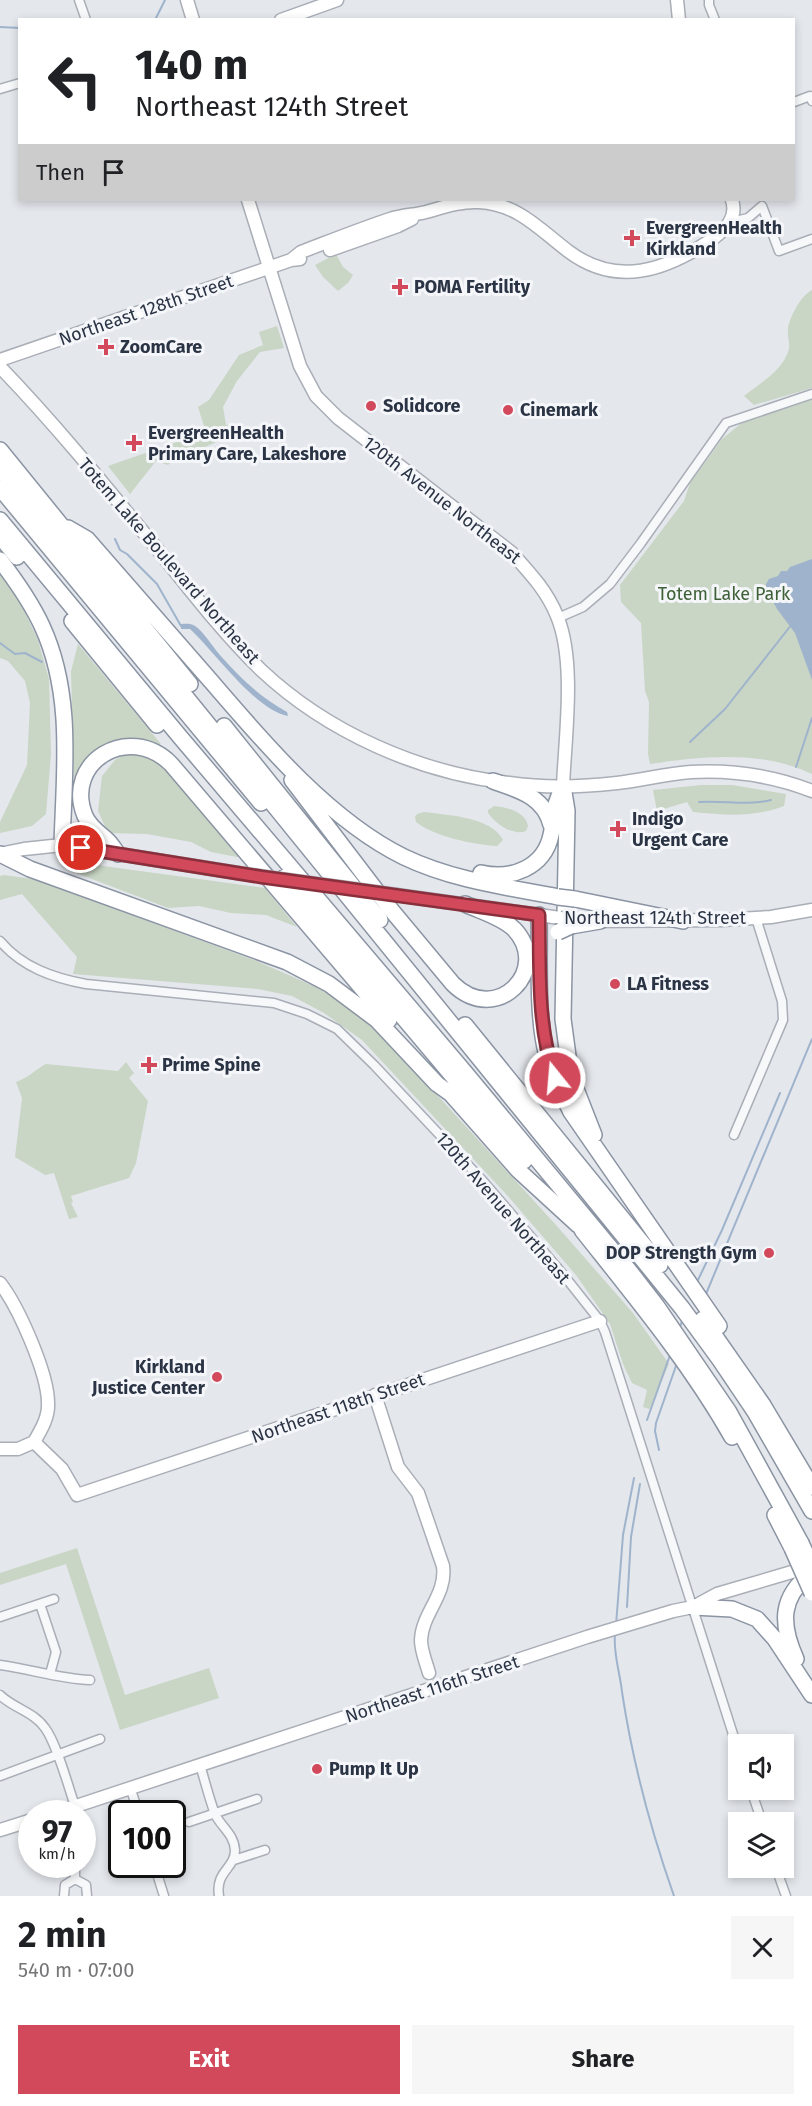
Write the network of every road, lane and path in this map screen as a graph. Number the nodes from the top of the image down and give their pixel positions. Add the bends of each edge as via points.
1 (79, 0) edge
2 (187, 0) edge
3 (337, 0) edge
4 (676, 0) edge
5 (709, 0) edge
6 (85, 18) edge
7 (192, 18) edge
8 (287, 18) edge
9 (679, 18) edge
10 (714, 18) edge
11 (18, 84) edge
12 (0, 90) edge
13 (811, 99) edge
14 (795, 102) edge
15 (248, 201) edge
16 (732, 201) edge
17 (753, 201) edge
18 (756, 210) junction
19 (748, 218) junction
20 (768, 221) junction
21 (731, 222) junction
22 (812, 239) edge
23 (268, 267) junction
24 (0, 360) edge
25 (0, 367) edge
26 (812, 394) edge
27 (0, 450) edge
28 (0, 468) edge
29 (0, 488) edge
30 (0, 502) edge
31 (0, 520) edge
32 (61, 524) junction
33 (0, 536) edge
34 (0, 560) edge
35 (558, 618) junction
36 (263, 742) junction
37 (493, 781) junction
38 (563, 786) junction
39 (812, 791) edge
40 (327, 802) junction
41 (262, 834) junction
42 (552, 835) junction
43 (302, 842) junction
44 (62, 845) junction
45 (0, 854) edge
46 (118, 854) junction
47 (465, 904) junction
48 (812, 909) edge
49 (539, 915) junction
50 (756, 918) junction
51 (600, 921) joint
52 (683, 921) junction
53 (566, 924) junction
54 (0, 941) edge
55 (540, 968) junction
56 (451, 1094) junction
57 (734, 1135) dead end
58 (606, 1164) junction
59 (578, 1225) junction
60 (672, 1279) junction
61 (0, 1283) edge
62 (653, 1311) junction
63 (600, 1321) junction
64 (714, 1334) junction
65 (375, 1395) junction
66 (34, 1442) junction
67 (0, 1449) edge
68 (812, 1487) edge
69 (812, 1512) edge
70 (796, 1546) junction
71 (812, 1568) edge
72 (812, 1593) edge
73 (54, 1599) dead end
74 (40, 1604) junction
75 (693, 1607) junction
76 (0, 1617) edge
77 (0, 1665) edge
78 (429, 1673) joint
79 (50, 1674) junction
80 (803, 1679) junction
81 (90, 1680) dead end
82 (433, 1689) junction
83 (0, 1695) edge
84 (812, 1695) edge
85 (733, 1734) edge
86 (100, 1739) dead end
87 (56, 1753) junction
88 (200, 1765) junction
89 (1, 1773) edge
90 (130, 1787) junction
91 (257, 1799) dead end
92 (62, 1800) edge
93 (94, 1800) edge
94 (134, 1800) edge
95 (215, 1814) junction
96 (189, 1822) dead end
97 (18, 1824) edge
98 (0, 1830) edge
99 (265, 1850) dead end
100 (234, 1860) junction
101 (158, 1878) edge
102 (780, 1878) edge
103 (75, 1879) joint
104 (64, 1896) edge
105 (87, 1896) edge
106 (164, 1896) edge
107 (219, 1896) edge
108 (786, 1896) edge

1 - 6 street
2 - 7 street
3 - 8 street
4 - 9 street
5 - 10 street
11 - 12 street
13 - 14 street
15 - 23 street, 120th Avenue Northeast
16 - 21 street
17 - 18 street
18 - 19 street
18 - 20 street via 762,206
19 - 20 street
19 - 21 street
20 - 22 street via 779,251
21 - 23 street, Northeast 128th Street via 715,237 674,262 655,269 627,271 598,266 575,256 518,212 484,203 459,203 392,218
23 - 24 street, Northeast 128th Street
23 - 35 street, 120th Avenue Northeast via 300,366 321,402 512,553 542,588
25 - 37 street, Totem Lake Boulevard Northeast via 243,652 277,683 317,713 374,745 445,771
26 - 35 street via 726,423 610,584 583,607
27 - 32 highway
28 - 43 highway
29 - 43 highway via 246,787
30 - 41 highway via 200,745 255,817
31 - 41 highway
32 - 36 highway via 87,539
32 - 60 highway
33 - 59 highway
34 - 44 highway via 37,615 60,681 65,718
35 - 38 street, 120th Avenue Northeast via 567,682
36 - 40 highway
36 - 47 highway via 453,984 477,999 503,996 522,977 525,946 513,927
37 - 38 street, Totem Lake Boulevard Northeast
37 - 42 highway via 526,792 536,800 548,816
38 - 39 street, Totem Lake Boulevard Northeast via 705,772 754,776
38 - 42 highway
38 - 58 highway via 567,811 564,1019 568,1056 574,1084
40 - 42 highway via 418,854 492,876 530,867 544,852
40 - 52 highway, bridge via 360,831 404,857 435,869 486,884
41 - 62 highway via 463,1070
43 - 60 highway
44 - 45 street, Northeast 124th Street
44 - 46 street, Northeast 124th Street
45 - 56 highway via 30,869 302,969 365,1009
46 - 47 street, Northeast 124th Street, bridge
46 - 56 highway via 85,816 82,787 90,767 105,753 127,746 146,748 171,764
47 - 49 street, Northeast 124th Street
48 - 50 street, Northeast 124th Street
49 - 53 street, Northeast 124th Street
49 - 55 highway
50 - 52 street, Northeast 124th Street
50 - 57 street via 782,1001 783,1020
51 - 52 street, Northeast 124th Street
51 - 53 highway
53 - 55 highway via 548,942
54 - 63 street, 120th Avenue Northeast via 19,959 60,979 274,1003 337,1029 483,1181
55 - 58 highway via 546,1054 571,1112
56 - 59 highway via 518,1170
58 - 60 highway via 642,1212
59 - 62 highway
60 - 64 highway
60 - 64 highway
61 - 66 street via 28,1333 45,1379 45,1422
62 - 70 highway via 702,1381
63 - 65 street, Northeast 118th Street
63 - 75 street, 120th Avenue Northeast
64 - 68 highway via 763,1404
64 - 69 highway
65 - 66 street, Northeast 118th Street via 77,1495 62,1468
65 - 78 street via 398,1467 418,1493 443,1566 442,1590 421,1638
66 - 67 street via 18,1449
70 - 71 highway, bridge
70 - 72 highway, bridge
71 - 75 street, Northeast 116th Street via 717,1594
71 - 80 highway via 793,1591 785,1617 786,1636
73 - 74 street
74 - 76 street
74 - 79 street via 56,1652
75 - 80 highway via 732,1609 757,1619
75 - 82 street, Northeast 116th Street via 587,1637
75 - 85 street, 120th Avenue Northeast
77 - 79 street
78 - 82 street
79 - 81 street via 69,1680
80 - 84 highway
82 - 88 street, Northeast 116th Street
83 - 87 street via 45,1727
86 - 87 street
87 - 89 street
87 - 92 street
88 - 90 street, Northeast 116th Street
88 - 95 street
90 - 93 street, Northeast 116th Street
90 - 94 street
91 - 95 street
95 - 96 street
95 - 100 street via 233,1839
97 - 98 street
99 - 100 street
100 - 107 street via 219,1880
101 - 106 street
102 - 108 street
103 - 104 street via 65,1885
103 - 105 street via 86,1885

